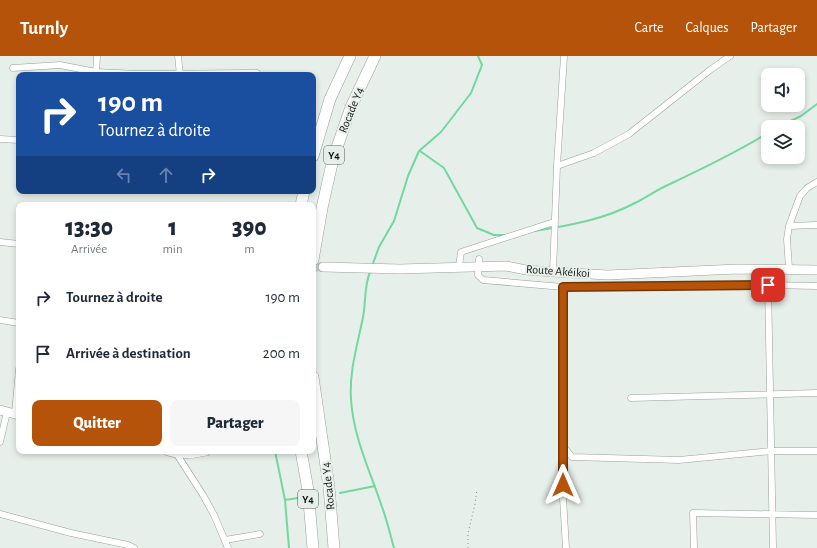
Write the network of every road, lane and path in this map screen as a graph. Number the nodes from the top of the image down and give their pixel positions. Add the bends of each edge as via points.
1 (98, 56) edge
2 (178, 56) edge
3 (350, 56) edge
4 (375, 56) edge
5 (564, 56) edge
6 (730, 56) edge
7 (13, 68) dead end
8 (92, 72) edge
9 (96, 72) edge
10 (180, 72) edge
11 (0, 139) edge
12 (16, 140) edge
13 (316, 146) edge
14 (557, 166) junction
15 (817, 182) edge
16 (554, 222) junction
17 (817, 225) edge
18 (789, 226) junction
19 (0, 242) edge
20 (316, 243) edge
21 (16, 244) edge
22 (479, 262) junction
23 (459, 266) junction
24 (323, 267) tunnel mouth
25 (789, 268) junction
26 (817, 270) edge
27 (553, 272) junction
28 (768, 285) junction
29 (817, 286) edge
30 (563, 287) junction
31 (0, 320) edge
32 (16, 323) edge
33 (16, 384) edge
34 (817, 393) edge
35 (770, 394) junction
36 (316, 398) edge
37 (631, 398) dead end
38 (10, 413) edge
39 (0, 442) edge
40 (563, 446) junction
41 (771, 451) junction
42 (817, 451) edge
43 (173, 454) edge
44 (302, 454) edge
45 (477, 489) dead end
46 (0, 514) edge
47 (772, 515) junction
48 (817, 515) edge
49 (260, 534) dead end
50 (225, 540) junction
51 (134, 548) edge
52 (228, 548) edge
53 (313, 548) edge
54 (334, 548) edge
55 (468, 548) edge
56 (566, 548) edge
57 (694, 548) edge
58 (773, 548) edge

1 - 9 street
2 - 10 street
3 - 13 highway, Rocade Y4 / Y4 via 330,99
4 - 20 highway, Rocade Y4 / Y4 via 351,107 333,159
5 - 14 street
6 - 14 street via 630,134 594,153
7 - 8 street via 60,65
11 - 12 street
14 - 16 street
15 - 18 street via 800,196
16 - 23 street via 461,252
16 - 27 street
17 - 18 street
18 - 25 street
19 - 21 street
22 - 23 street, Route Akéikoi
22 - 27 street, Route Akéikoi
22 - 30 street via 478,276 483,280
23 - 24 street, Route Akéikoi via 400,269
25 - 26 street, Route Akéikoi
25 - 27 street, Route Akéikoi via 627,274
28 - 29 street
28 - 30 street
28 - 35 street
30 - 40 street
31 - 32 street
33 - 38 street
34 - 35 street
35 - 37 street
35 - 41 street
36 - 54 highway, Rocade Y4 / Y4 via 329,487
38 - 39 street
40 - 41 street via 572,457 580,458 679,460
40 - 56 street
41 - 42 street
41 - 47 street
43 - 50 street via 203,495
44 - 53 highway, Rocade Y4 / Y4
45 - 55 path via 468,533
46 - 51 street
47 - 48 street
47 - 57 street via 693,513
47 - 58 street
49 - 50 street
50 - 52 street

